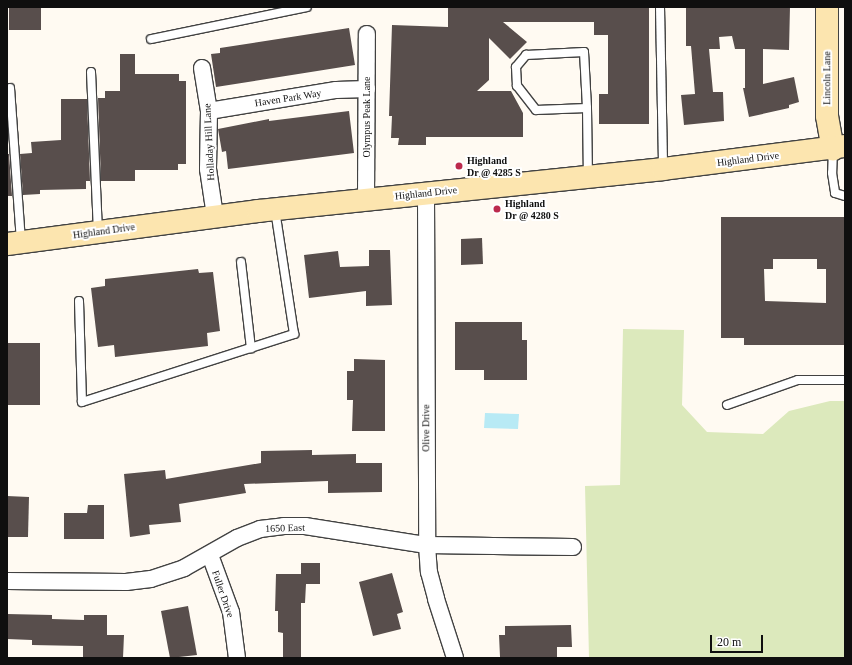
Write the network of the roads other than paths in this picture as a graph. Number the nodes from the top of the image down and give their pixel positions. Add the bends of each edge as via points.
1 (307, 7) edge
2 (660, 7) edge
3 (827, 7) edge
4 (367, 34) dead end
5 (151, 39) dead end
6 (202, 68) dead end
7 (91, 72) dead end
8 (10, 88) dead end
9 (367, 89) junction
10 (587, 108) junction
11 (209, 111) junction
12 (839, 147) edge
13 (663, 169) junction
14 (588, 178) junction
15 (426, 193) junction
16 (845, 196) edge
17 (366, 200) junction
18 (275, 209) junction
19 (215, 216) junction
20 (98, 232) junction
21 (14, 243) edge
22 (241, 262) dead end
23 (79, 301) dead end
24 (251, 348) junction
25 (845, 380) edge
26 (727, 405) dead end
27 (427, 545) junction
28 (573, 547) dead end
29 (210, 555) junction
30 (7, 581) edge
31 (238, 658) edge
32 (455, 658) edge

1 - 5 lane
2 - 13 lane
3 - 12 main road, Lincoln Lane via 827,116
4 - 9 street, Olympus Peak Lane
6 - 11 street, Holladay Hill Lane
7 - 20 lane
8 - 21 lane
9 - 11 street, Haven Park Way via 336,90
9 - 17 street, Olympus Peak Lane
10 - 10 lane via 584,52 526,55 516,68 517,86 536,110
10 - 14 lane
11 - 19 street, Holladay Hill Lane via 208,169
12 - 13 main road, Highland Drive
12 - 16 lane via 832,173 835,193
13 - 14 main road, Highland Drive
14 - 15 main road, Highland Drive
15 - 17 main road, Highland Drive
15 - 27 street, Olive Drive
17 - 18 main road, Highland Drive
18 - 19 main road, Highland Drive
18 - 24 lane via 294,334
19 - 20 main road, Highland Drive
20 - 21 main road, Highland Drive
22 - 24 lane
23 - 24 lane via 82,402
25 - 26 lane via 798,380
27 - 28 street, 1650 East
27 - 29 street, 1650 East via 305,526 284,526 260,529 237,538
27 - 32 street, Olive Drive via 429,572
29 - 30 street, 1650 East via 184,568 151,579 126,582
29 - 31 street, Fuller Drive via 231,612

